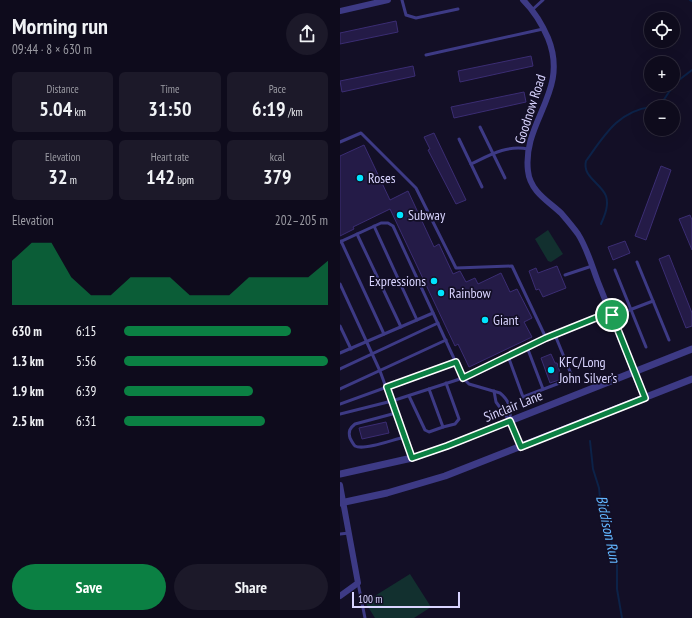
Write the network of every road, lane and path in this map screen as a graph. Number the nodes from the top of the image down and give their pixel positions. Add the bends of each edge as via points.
1 (388, 0) edge
2 (402, 0) edge
3 (524, 0) edge
4 (543, 0) edge
5 (381, 1) edge
6 (458, 9) dead end
7 (532, 10) junction
8 (340, 11) edge
9 (544, 29) junction
10 (426, 55) dead end
11 (480, 127) dead end
12 (459, 139) dead end
13 (340, 142) edge
14 (528, 149) junction
15 (492, 154) junction
16 (471, 164) junction
17 (505, 178) dead end
18 (482, 188) dead end
19 (374, 226) junction
20 (357, 234) junction
21 (341, 242) edge
22 (637, 262) dead end
23 (592, 266) junction
24 (615, 270) dead end
25 (565, 275) dead end
26 (340, 284) edge
27 (654, 301) junction
28 (630, 310) junction
29 (433, 313) junction
30 (612, 315) junction
31 (417, 320) junction
32 (438, 323) junction
33 (340, 326) edge
34 (401, 327) junction
35 (384, 334) junction
36 (555, 334) junction
37 (546, 338) junction
38 (446, 340) junction
39 (670, 340) dead end
40 (368, 341) junction
41 (527, 347) junction
42 (646, 347) dead end
43 (351, 349) junction
44 (692, 349) edge
45 (340, 354) edge
46 (373, 354) junction
47 (508, 356) junction
48 (456, 362) junction
49 (340, 369) edge
50 (380, 371) junction
51 (634, 372) junction
52 (463, 378) junction
53 (692, 379) edge
54 (446, 383) junction
55 (387, 387) junction
56 (340, 389) edge
57 (429, 389) junction
58 (543, 389) junction
59 (494, 391) junction
60 (409, 396) junction
61 (645, 398) junction
62 (392, 401) junction
63 (340, 404) edge
64 (396, 412) junction
65 (340, 414) edge
66 (510, 421) junction
67 (444, 427) junction
68 (405, 437) junction
69 (521, 447) junction
70 (412, 458) junction
71 (340, 474) edge
72 (340, 485) edge
73 (342, 503) edge
74 (349, 533) junction
75 (340, 534) edge
76 (358, 583) junction
77 (340, 596) edge
78 (365, 618) edge

1 - 5 street
2 - 6 lane via 406,15 416,18
3 - 7 street, Goodnow Road
4 - 7 lane
5 - 8 street
7 - 9 street, Goodnow Road
9 - 10 lane
9 - 14 street, Goodnow Road via 552,48 554,80
11 - 15 lane
12 - 16 lane
13 - 37 lane via 361,133 416,188 456,268 512,266
14 - 15 lane via 512,147
14 - 23 street, Goodnow Road via 528,171 534,188 571,224
15 - 16 lane
15 - 17 lane
16 - 18 lane
19 - 20 lane
19 - 29 lane via 385,222 393,226
19 - 31 lane
20 - 21 lane
20 - 34 lane
21 - 35 lane
22 - 27 lane
23 - 25 lane
23 - 30 street, Goodnow Road
24 - 28 lane
26 - 40 lane
27 - 28 lane
27 - 39 lane
28 - 30 lane
28 - 42 lane
29 - 31 lane
29 - 32 lane
30 - 36 lane via 603,315
30 - 51 street, Goodnow Road
31 - 34 lane
32 - 38 lane
32 - 46 lane
33 - 43 lane
34 - 35 lane
35 - 40 lane
36 - 37 lane
36 - 58 lane via 571,374 570,379
37 - 41 lane
38 - 48 lane
38 - 50 lane
40 - 43 lane
40 - 46 lane
41 - 47 lane
41 - 58 lane
43 - 45 lane
44 - 51 street, Sinclair Lane
46 - 49 lane
46 - 50 lane
47 - 52 lane
47 - 58 lane via 523,397
48 - 52 lane
48 - 55 lane
50 - 55 lane
50 - 56 lane
51 - 61 street
51 - 66 street, Sinclair Lane
52 - 54 lane
52 - 59 lane via 469,384
53 - 61 street
54 - 57 lane
54 - 67 lane via 459,420
55 - 62 lane
55 - 63 lane
57 - 60 lane
57 - 67 lane
59 - 66 lane via 496,402
59 - 66 lane via 508,401 511,409
60 - 62 lane
60 - 67 lane via 425,430 429,432
61 - 69 street
62 - 64 lane
62 - 65 lane
64 - 68 lane
64 - 68 lane via 355,424 350,429 351,441 355,446 364,448
66 - 69 street
66 - 70 street, Sinclair Lane
68 - 70 lane
69 - 73 street via 425,483
70 - 71 street, Sinclair Lane
72 - 73 street
73 - 74 street
74 - 75 lane
74 - 76 street
76 - 77 street
76 - 78 lane

